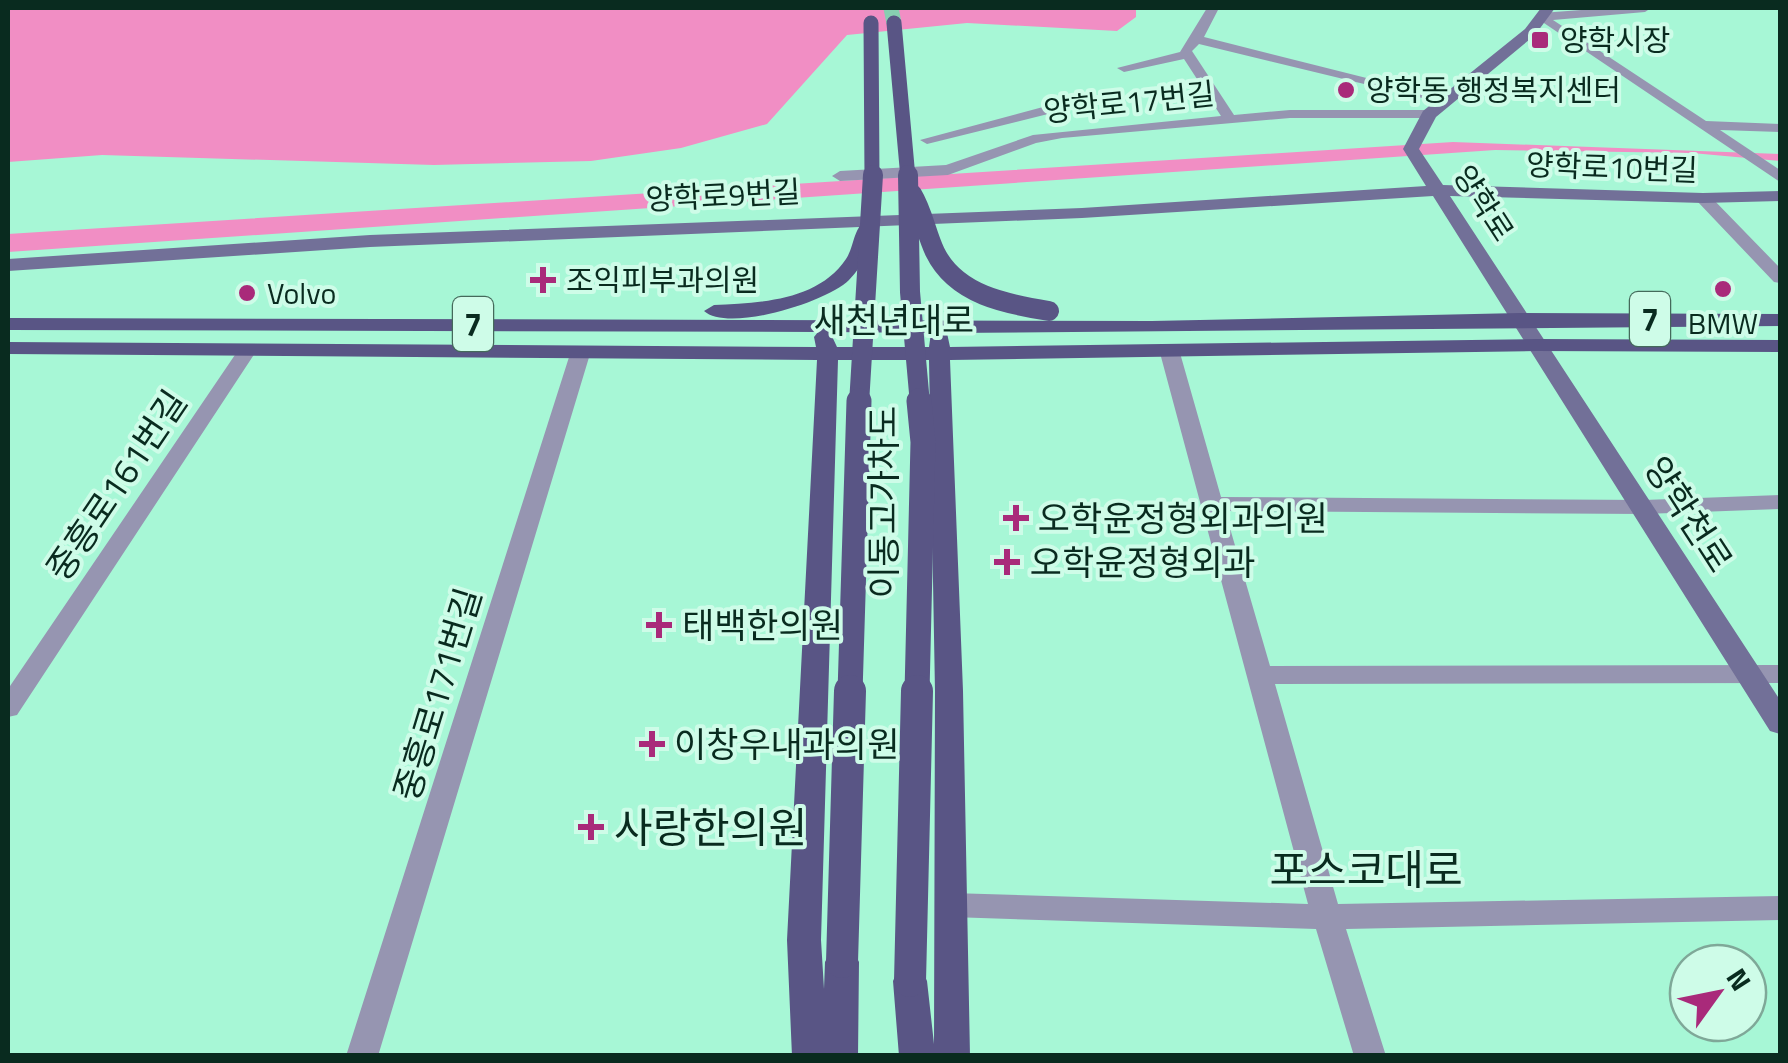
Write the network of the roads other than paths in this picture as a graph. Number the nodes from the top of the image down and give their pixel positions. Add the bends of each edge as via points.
1 (1213, 8) edge
2 (1632, 8) edge
3 (1645, 8) edge
4 (1545, 12) edge
5 (872, 23) tunnel mouth
6 (894, 24) tunnel mouth
7 (1196, 39) junction
8 (1188, 54) junction
9 (1124, 68) dead end
10 (1447, 100) junction
11 (1429, 114) junction
12 (1230, 119) junction
13 (1704, 125) junction
14 (1780, 128) edge
15 (1047, 136) junction
16 (927, 140) dead end
17 (840, 176) dead end
18 (1780, 177) edge
19 (908, 184) junction
20 (1442, 190) junction
21 (1780, 196) edge
22 (1703, 198) junction
23 (870, 225) junction
24 (8, 266) edge
25 (1780, 278) edge
26 (1520, 319) junction
27 (1780, 320) edge
28 (8, 324) edge
29 (208, 324) junction
30 (1349, 324) junction
31 (824, 339) junction
32 (939, 340) junction
33 (1536, 344) junction
34 (1780, 346) edge
35 (8, 348) edge
36 (248, 350) junction
37 (1170, 353) junction
38 (580, 354) junction
39 (1780, 502) edge
40 (1212, 504) junction
41 (1644, 507) junction
42 (1750, 674) junction
43 (1780, 674) edge
44 (1262, 675) junction
45 (8, 708) edge
46 (1780, 722) edge
47 (951, 904) junction
48 (1780, 908) edge
49 (1328, 918) junction
50 (362, 1056) edge
51 (810, 1056) edge
52 (840, 1056) edge
53 (917, 1056) edge
54 (952, 1056) edge
55 (1370, 1056) edge

1 - 7 street
2 - 3 street
2 - 4 street
4 - 10 main road
4 - 13 street
5 - 23 main road, 이동고가차도, bridge
6 - 19 main road, 이동고가차도, bridge
7 - 8 street
7 - 10 street
8 - 9 street
8 - 12 street
10 - 11 main road
11 - 12 street, 양학로17번길
11 - 20 main road, 양학로 via 1411,149
12 - 15 street, 양학로17번길
13 - 14 street
13 - 18 street
15 - 16 street via 1050,122 1042,108
15 - 17 street, 양학로17번길 via 948,170
19 - 30 main road, bridge via 946,270 1000,302 1049,311
19 - 53 main road, 이동고가차도, bridge via 924,442 910,981
20 - 22 main road, 양학로10번길
20 - 24 main road, 양학로9번길
20 - 26 main road, 양학로
21 - 22 main road, 양학로10번길
22 - 25 street
23 - 29 main road via 841,279 780,304
23 - 52 main road, 이동고가차도, bridge
26 - 27 main road, 새천년대로 / 7
26 - 30 main road, 새천년대로 / 7
26 - 33 main road, 양학로
28 - 29 main road, 새천년대로 / 7
29 - 31 main road, 새천년대로 / 7
30 - 32 main road, 새천년대로 / 7
31 - 32 main road, 새천년대로 / 7
31 - 38 main road, 새천년대로 / 7
31 - 51 main road via 804,940
32 - 37 main road, 새천년대로 / 7
32 - 47 main road
33 - 34 main road, 새천년대로 / 7
33 - 37 main road, 새천년대로 / 7
33 - 41 main road, 양학천로
35 - 36 main road, 새천년대로 / 7
36 - 38 main road, 새천년대로 / 7
36 - 45 street, 중흥로161번길
37 - 40 street
38 - 50 street, 중흥로171번길
39 - 41 street
40 - 41 street
40 - 44 street
41 - 42 main road, 양학천로
42 - 43 street
42 - 44 street
42 - 46 main road, 양학천로
44 - 49 street
47 - 49 street, 포스코대로
47 - 54 main road
48 - 49 street, 포스코대로
49 - 55 street

